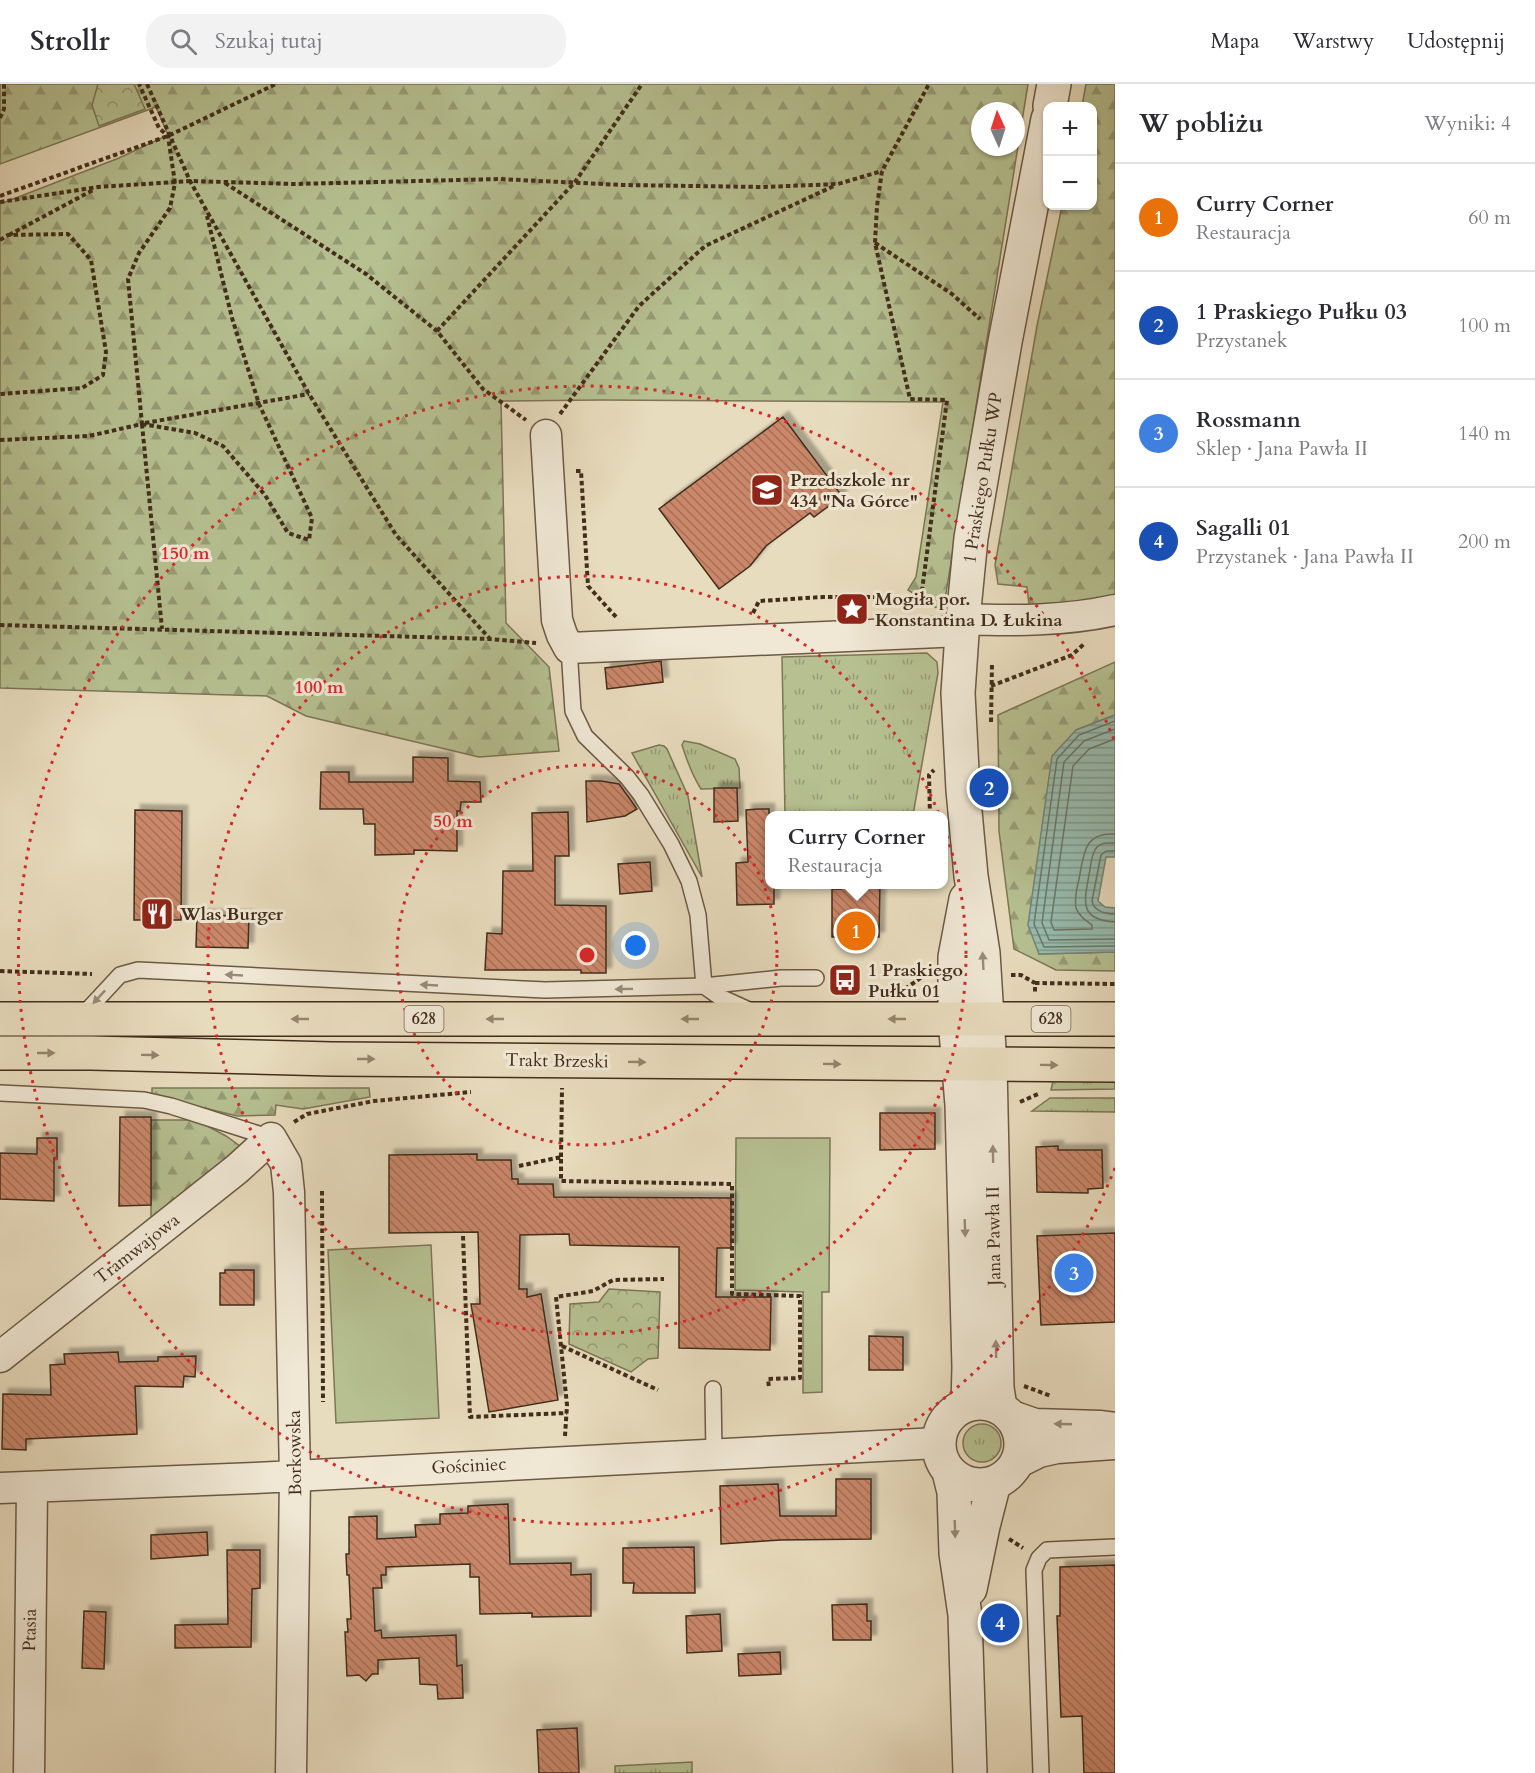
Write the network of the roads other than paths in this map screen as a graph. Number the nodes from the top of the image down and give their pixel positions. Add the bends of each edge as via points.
1 (1054, 84) edge
2 (1051, 102) edge
3 (1043, 139) edge
4 (546, 435) road end
5 (1115, 610) edge
6 (962, 625) junction
7 (569, 648) junction
8 (816, 978) dead end
9 (704, 986) junction
10 (0, 1019) edge
11 (79, 1019) junction
12 (770, 1019) junction
13 (971, 1019) junction
14 (1115, 1019) edge
15 (0, 1053) edge
16 (975, 1065) junction
17 (1115, 1065) edge
18 (0, 1093) edge
19 (271, 1138) junction
20 (0, 1357) edge
21 (713, 1389) dead end
22 (968, 1404) junction
23 (1006, 1412) junction
24 (1115, 1428) edge
25 (1115, 1444) edge
26 (714, 1455) junction
27 (944, 1458) junction
28 (1006, 1473) junction
29 (295, 1476) junction
30 (32, 1487) junction
31 (0, 1488) edge
32 (1115, 1547) edge
33 (965, 1615) junction
34 (29, 1773) edge
35 (291, 1773) edge
36 (970, 1773) edge
37 (1041, 1773) edge

1 - 2 street
3 - 6 street, 1 Praskiego Pułku WP via 971,538
4 - 7 street via 557,620
5 - 6 street
6 - 7 street via 920,622
6 - 13 street, 1 Praskiego Pułku WP via 959,744 982,953
7 - 9 lane via 573,711 585,736 641,795 689,881 698,915
8 - 9 lane
9 -> 11 lane via 545,990 138,970 120,975
9 - 12 lane
10 - 11 main road, 628
12 -> 11 main road, 628
13 -> 12 main road, 628
13 - 14 main road, 628
13 - 16 street, 1 Praskiego Pułku WP
15 -> 16 main road, Trakt Brzeski
16 -> 17 main road, Trakt Brzeski
16 -> 22 street, Jana Pawła II
23 -> 16 street, Jana Pawła II via 996,1366
18 - 19 lane via 144,1100
19 - 20 street, Tramwajowa
19 - 29 street, Borkowska via 285,1164 289,1192
21 - 26 lane
22 - 23 street via 980,1402
22 - 27 street via 955,1411 941,1429
24 -> 23 street via 1035,1424
23 - 28 street via 1021,1437 1022,1450
25 - 28 street via 1039,1452
26 - 27 street, Gościniec
26 - 29 street, Gościniec
27 - 28 street via 962,1481 977,1485
27 -> 33 street via 954,1492 956,1553
28 - 33 street via 983,1526
29 - 30 street, Gościniec
29 - 35 street, Borkowska
30 - 31 street, Gościniec
30 - 34 street, Ptasia
32 - 37 lane via 1047,1550 1034,1570
33 - 36 street

